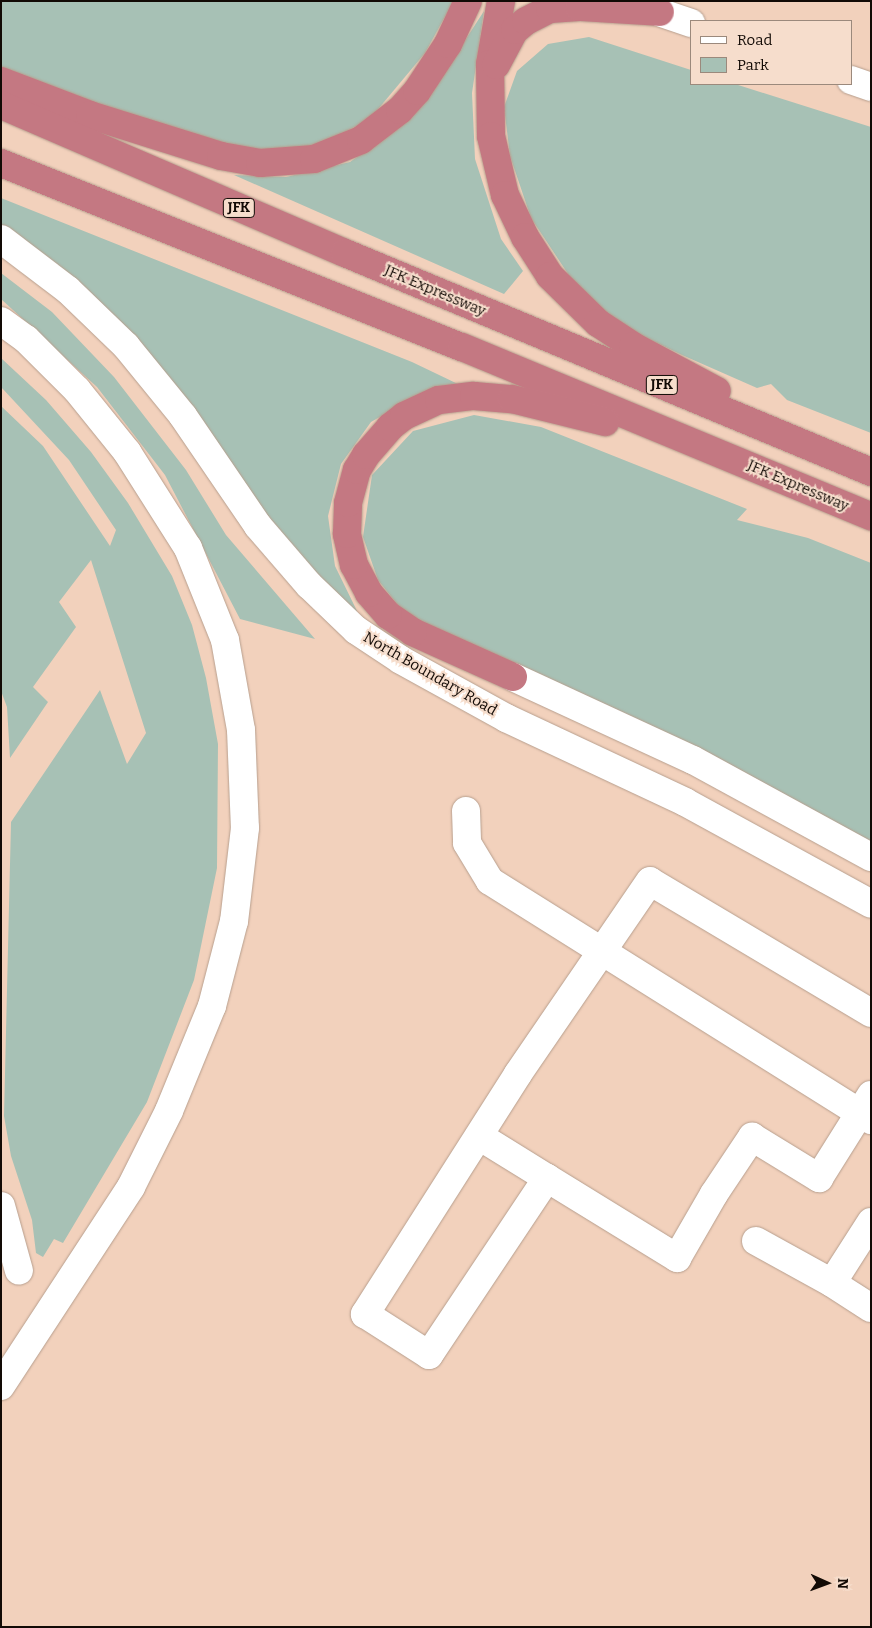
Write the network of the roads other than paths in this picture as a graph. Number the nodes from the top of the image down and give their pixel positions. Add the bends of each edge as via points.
1 (468, 1) edge
2 (501, 1) edge
3 (627, 1) edge
4 (660, 12) junction
5 (690, 23) edge
6 (852, 80) edge
7 (1, 81) edge
8 (871, 87) edge
9 (489, 93) junction
10 (1, 105) edge
11 (1, 163) edge
12 (1, 239) edge
13 (1, 321) edge
14 (719, 453) junction
15 (846, 461) junction
16 (871, 472) edge
17 (871, 516) edge
18 (513, 677) joint
19 (466, 811) dead end
20 (871, 857) edge
21 (871, 904) edge
22 (602, 951) junction
23 (871, 1013) edge
24 (867, 1109) edge
25 (478, 1136) junction
26 (547, 1178) junction
27 (1, 1206) edge
28 (871, 1222) edge
29 (756, 1241) dead end
30 (19, 1271) dead end
31 (832, 1283) junction
32 (871, 1308) edge
33 (1, 1386) edge

1 - 7 highway via 448,44 417,91 400,110 360,140 314,159 260,163 221,156 90,115
2 - 9 highway via 492,40
3 - 4 street
4 - 5 street
4 - 9 highway via 578,6 537,14 507,40
6 - 8 street
9 - 15 highway via 491,136 505,195 536,256 576,304 628,343
10 - 15 highway, JFK Expressway / JFK via 345,254
11 - 14 highway, JFK Expressway
12 - 21 street, North Boundary Road via 68,290 126,346 182,416 258,526 309,585 356,630 401,660 506,718 685,802
13 - 33 street via 26,339 77,390 127,452 188,548 225,640 241,730 245,828 234,921 212,1006 168,1111 131,1187
14 - 17 highway, JFK Expressway
14 - 18 highway via 534,402 492,397 439,400 404,416 383,434 358,470 348,503 349,549 360,579 379,606 399,624
15 - 16 highway, JFK Expressway / JFK
18 - 20 street via 692,760
19 - 22 street via 467,844 490,881
22 - 23 street via 650,881
22 - 24 street
22 - 25 street
24 - 26 street via 819,1178 752,1137 677,1258
25 - 26 street
25 - 26 street via 365,1314 430,1355
27 - 30 street
28 - 31 street
29 - 31 street
31 - 32 street

